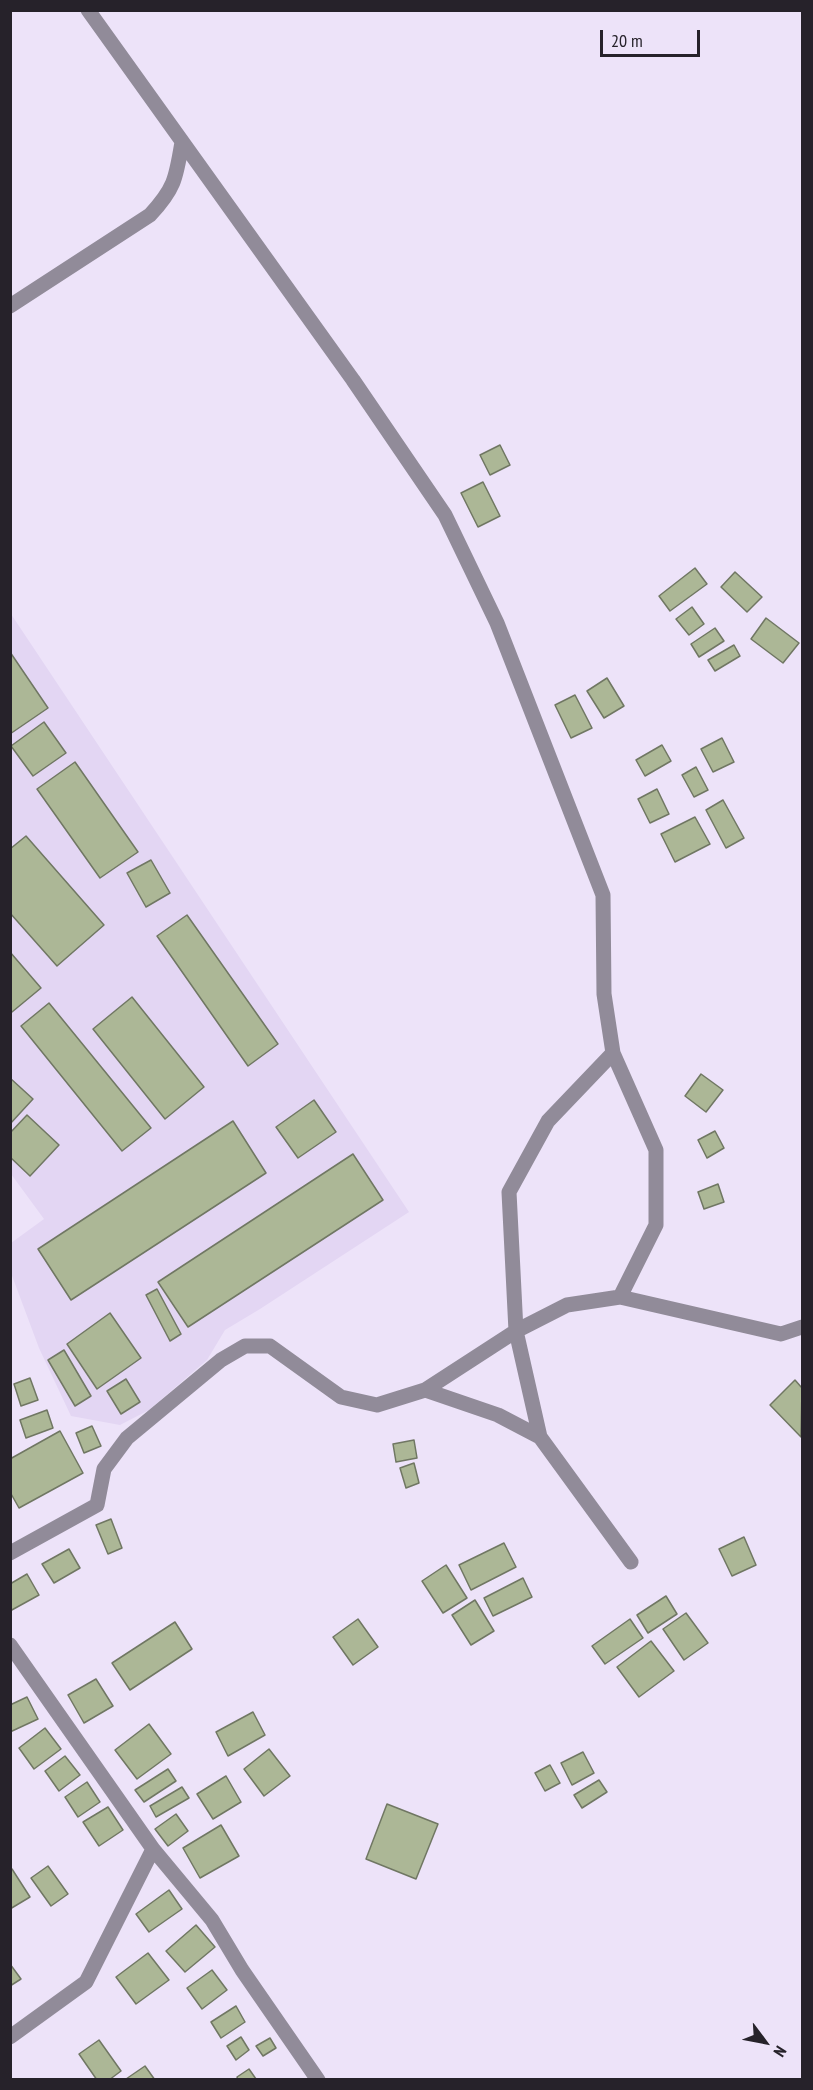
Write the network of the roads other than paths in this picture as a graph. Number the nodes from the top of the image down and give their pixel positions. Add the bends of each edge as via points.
1 (88, 10) edge
2 (182, 142) junction
3 (10, 306) edge
4 (613, 1053) junction
5 (620, 1297) junction
6 (802, 1327) edge
7 (516, 1331) junction
8 (425, 1390) junction
9 (540, 1437) junction
10 (10, 1553) edge
11 (631, 1562) dead end
12 (10, 1645) edge
13 (153, 1849) junction
14 (10, 2037) edge
15 (318, 2079) edge

1 - 2 street
2 - 3 street via 176,176 167,196 150,215
2 - 4 street via 445,515 492,612 603,895 604,994
4 - 5 street via 656,1150 656,1225
4 - 7 street via 548,1121 509,1192
5 - 6 street via 781,1334
5 - 7 street via 567,1305
7 - 8 street
7 - 9 street
8 - 9 street via 498,1416
8 - 10 street via 377,1405 341,1397 270,1346 244,1346 221,1359 127,1438 104,1469 97,1505
9 - 11 street
12 - 13 street
13 - 14 street via 86,1982
13 - 15 street via 212,1920

